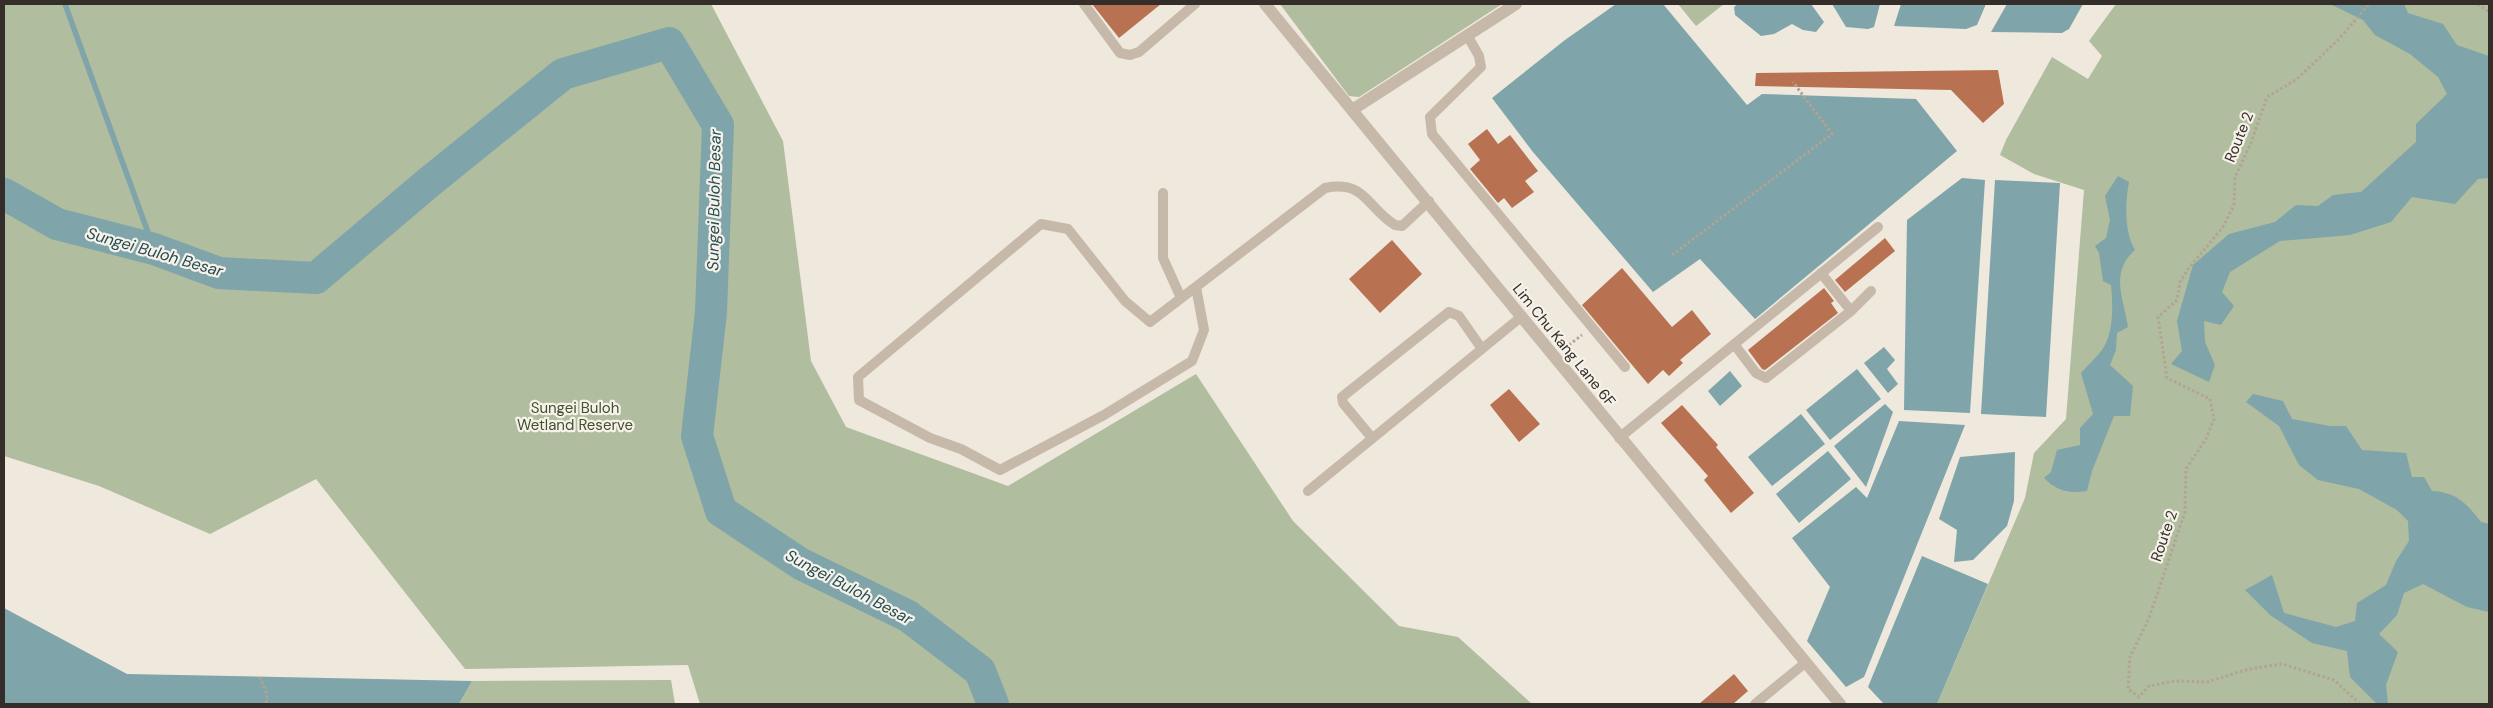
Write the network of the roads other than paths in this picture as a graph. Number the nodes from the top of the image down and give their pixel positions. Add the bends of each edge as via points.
1 (1084, 4) edge
2 (1195, 4) edge
3 (1265, 4) edge
4 (1516, 4) edge
5 (1467, 35) junction
6 (1352, 110) junction
7 (1163, 193) dead end
8 (1429, 201) junction
9 (1878, 227) dead end
10 (1821, 273) junction
11 (1196, 288) junction
12 (1871, 292) dead end
13 (1181, 298) junction
14 (1851, 311) junction
15 (1521, 317) junction
16 (1734, 344) junction
17 (1482, 349) junction
18 (1625, 367) dead end
19 (1372, 438) junction
20 (1619, 438) junction
21 (1308, 491) dead end
22 (1805, 662) junction
23 (1755, 704) edge
24 (1840, 704) edge

1 - 2 lane via 1120,53 1130,55 1139,52
3 - 6 street, Lim Chu Kang Lane 6F
4 - 5 street
5 - 6 street
5 - 18 lane via 1479,56 1481,67 1430,117 1432,134
6 - 8 street, Lim Chu Kang Lane 6F
7 - 13 lane via 1163,258
8 - 11 lane via 1402,226 1394,225 1358,191 1348,186 1325,188
8 - 15 street, Lim Chu Kang Lane 6F
9 - 10 lane
10 - 14 lane
10 - 16 lane
11 - 13 lane
11 - 13 lane via 1204,330 1192,361 1104,415 1000,470 859,400 858,376 1041,224 1068,229 1125,301 1150,322
12 - 14 lane
14 - 16 lane via 1766,378 1756,373
15 - 17 lane
15 - 20 street, Lim Chu Kang Lane 6F
16 - 20 lane
17 - 19 lane
17 - 19 lane via 1459,316 1449,312 1342,397 1343,403
19 - 21 lane
20 - 22 street, Lim Chu Kang Lane 6F
22 - 23 lane
22 - 24 street, Lim Chu Kang Lane 6F

